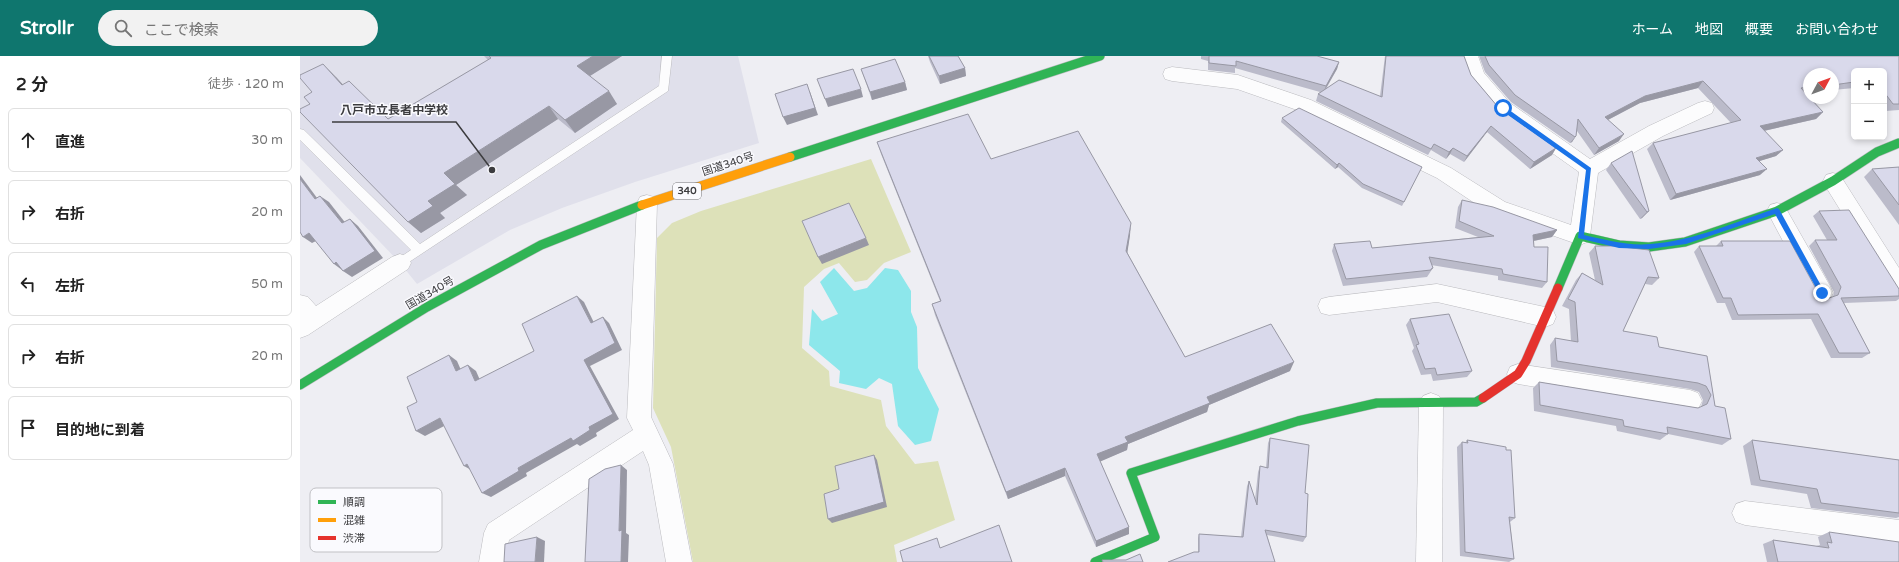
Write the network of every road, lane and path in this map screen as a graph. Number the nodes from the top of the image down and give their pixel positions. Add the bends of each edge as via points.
1 (667, 56) edge
2 (1100, 56) edge
3 (1469, 56) edge
4 (1074, 60) edge
5 (1172, 74) dead end
6 (1705, 108) dead end
7 (300, 133) edge
8 (1899, 143) edge
9 (1589, 169) junction
10 (1834, 181) junction
11 (647, 203) junction
12 (1777, 211) junction
13 (1580, 236) junction
14 (419, 250) junction
15 (400, 263) joint
16 (1899, 286) edge
17 (1822, 293) dead end
18 (1329, 306) dead end
19 (1545, 316) junction
20 (305, 317) edge
21 (1518, 374) junction
22 (300, 385) edge
23 (1690, 401) dead end
24 (1431, 404) junction
25 (647, 434) junction
26 (1745, 513) dead end
27 (1899, 533) edge
28 (492, 562) edge
29 (679, 562) edge
30 (1095, 562) edge
31 (1429, 562) edge

1 - 14 lane via 664,88
2 - 4 main road, 国道340号 / 340
3 - 9 street via 1476,76 1503,108
4 - 11 main road, 国道340号 / 340
5 - 13 street via 1238,82 1304,105 1444,173 1498,208
6 - 9 street via 1656,131
7 - 14 lane
8 - 10 main road via 1877,152
9 - 13 street
10 - 12 main road
10 - 16 street
11 - 22 main road, 国道340号 / 340 via 541,245 427,307
11 - 25 street via 639,418
12 - 13 main road via 1686,242 1649,247 1619,245
12 - 17 street
13 - 19 main road
14 - 15 lane
15 - 20 street
18 - 19 street via 1437,293
19 - 21 main road
21 - 23 street
21 - 24 main road via 1476,402
24 - 30 main road via 1377,403 1298,421 1131,473 1155,537
24 - 31 street
25 - 28 street via 497,533
25 - 29 street via 661,464
26 - 27 street

